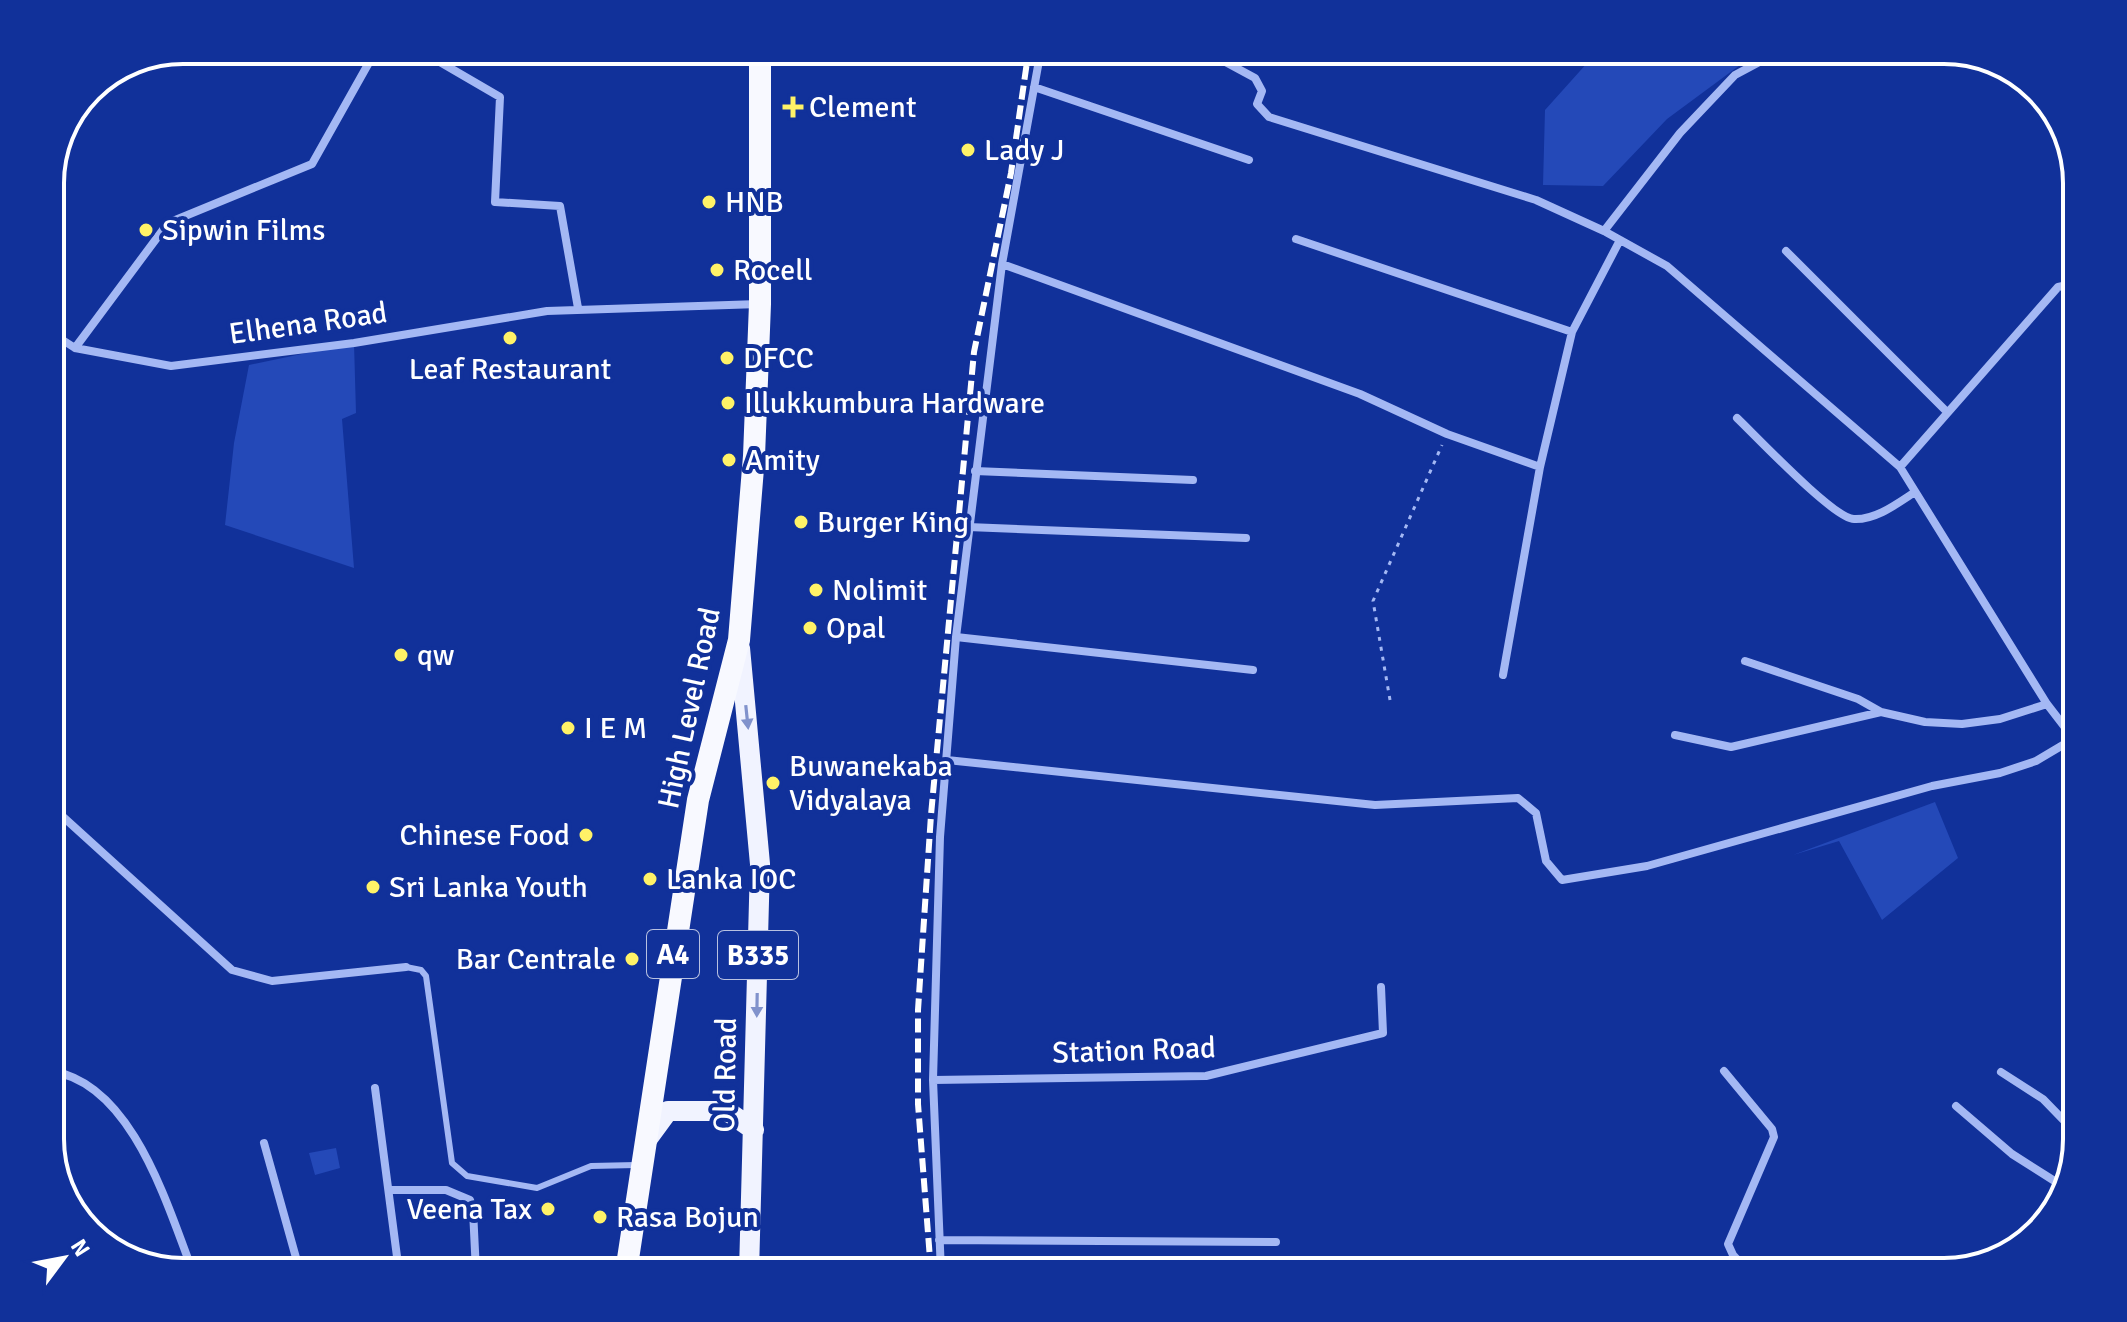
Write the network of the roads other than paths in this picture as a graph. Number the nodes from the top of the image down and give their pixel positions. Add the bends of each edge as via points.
1 (368, 64) edge
2 (443, 64) edge
3 (760, 64) edge
4 (1038, 64) edge
5 (1229, 64) edge
6 (1756, 64) edge
7 (1034, 87) junction
8 (1249, 160) dead end
9 (1604, 231) junction
10 (1296, 239) dead end
11 (1620, 240) junction
12 (1786, 251) dead end
13 (1002, 264) junction
14 (2063, 286) edge
15 (760, 304) junction
16 (578, 308) junction
17 (1572, 332) junction
18 (64, 341) edge
19 (75, 348) junction
20 (1947, 412) junction
21 (1737, 418) dead end
22 (1540, 467) junction
23 (1900, 467) junction
24 (975, 471) junction
25 (1193, 480) dead end
26 (1915, 492) junction
27 (968, 527) junction
28 (1246, 538) dead end
29 (956, 637) junction
30 (739, 640) junction
31 (1745, 661) dead end
32 (1253, 670) dead end
33 (1503, 675) dead end
34 (2047, 704) junction
35 (1881, 712) junction
36 (2063, 725) edge
37 (1675, 735) dead end
38 (2063, 747) edge
39 (947, 760) junction
40 (64, 818) edge
41 (406, 967) joint
42 (1381, 987) dead end
43 (1724, 1071) dead end
44 (2001, 1072) dead end
45 (64, 1073) edge
46 (933, 1080) junction
47 (375, 1088) dead end
48 (1956, 1106) dead end
49 (2063, 1120) edge
50 (754, 1130) junction
51 (264, 1143) dead end
52 (642, 1155) junction
53 (2055, 1181) edge
54 (389, 1190) junction
55 (939, 1240) junction
56 (1276, 1242) dead end
57 (187, 1258) edge
58 (296, 1258) edge
59 (397, 1258) edge
60 (475, 1258) edge
61 (628, 1258) edge
62 (749, 1258) edge
63 (940, 1258) edge
64 (1736, 1258) edge

1 - 19 street via 312,164 168,223
2 - 16 street via 500,97 495,202 560,206
3 - 15 highway, High Level Road / A4
4 - 7 street
5 - 9 street via 1255,78 1262,91 1257,104 1269,117 1536,200
6 - 9 street via 1735,75 1680,133
7 - 8 street
7 - 13 street
9 - 11 street
10 - 17 street
11 - 17 street
11 - 23 street via 1667,266
12 - 20 street
13 - 22 street via 1360,394 1447,434
13 - 24 street
14 - 20 street
15 - 16 street, Elhena Road
15 - 30 highway, High Level Road / A4
16 - 19 street, Elhena Road via 171,366
17 - 22 street
18 - 19 street, Elhena Road
20 - 23 street
21 - 26 street via 1831,509 1850,520 1868,518
22 - 33 street
23 - 26 street
24 - 25 street
24 - 27 street
26 - 34 street
27 - 28 street
27 - 29 street
29 - 32 street
29 - 39 street
30 -> 50 main road, Old Road / B335 via 760,864
30 - 52 highway, High Level Road / A4 via 698,800
31 - 35 street via 1858,699
34 - 35 street via 1962,724
34 - 36 street
35 - 37 street via 1731,747
38 - 39 street via 2000,773 1932,786 1647,866 1562,880 1546,861 1536,813 1518,798 1375,805
39 - 46 street
40 - 41 street via 232,970 272,981
41 - 52 lane via 426,976 452,1163 467,1176 537,1188 591,1166
42 - 46 street, Station Road via 1383,1033 1206,1076
43 - 64 street via 1774,1137 1728,1244
44 - 49 street via 2043,1099
45 - 57 street via 104,1094 155,1176
46 - 55 street
47 - 54 street
48 - 53 street via 2012,1154
50 - 52 main road via 727,1111 668,1111
50 - 62 main road, Old Road / B335
51 - 58 street
52 - 61 highway, High Level Road / A4
54 - 59 street
54 - 60 street via 446,1190 470,1200
55 - 56 street
55 - 63 street

